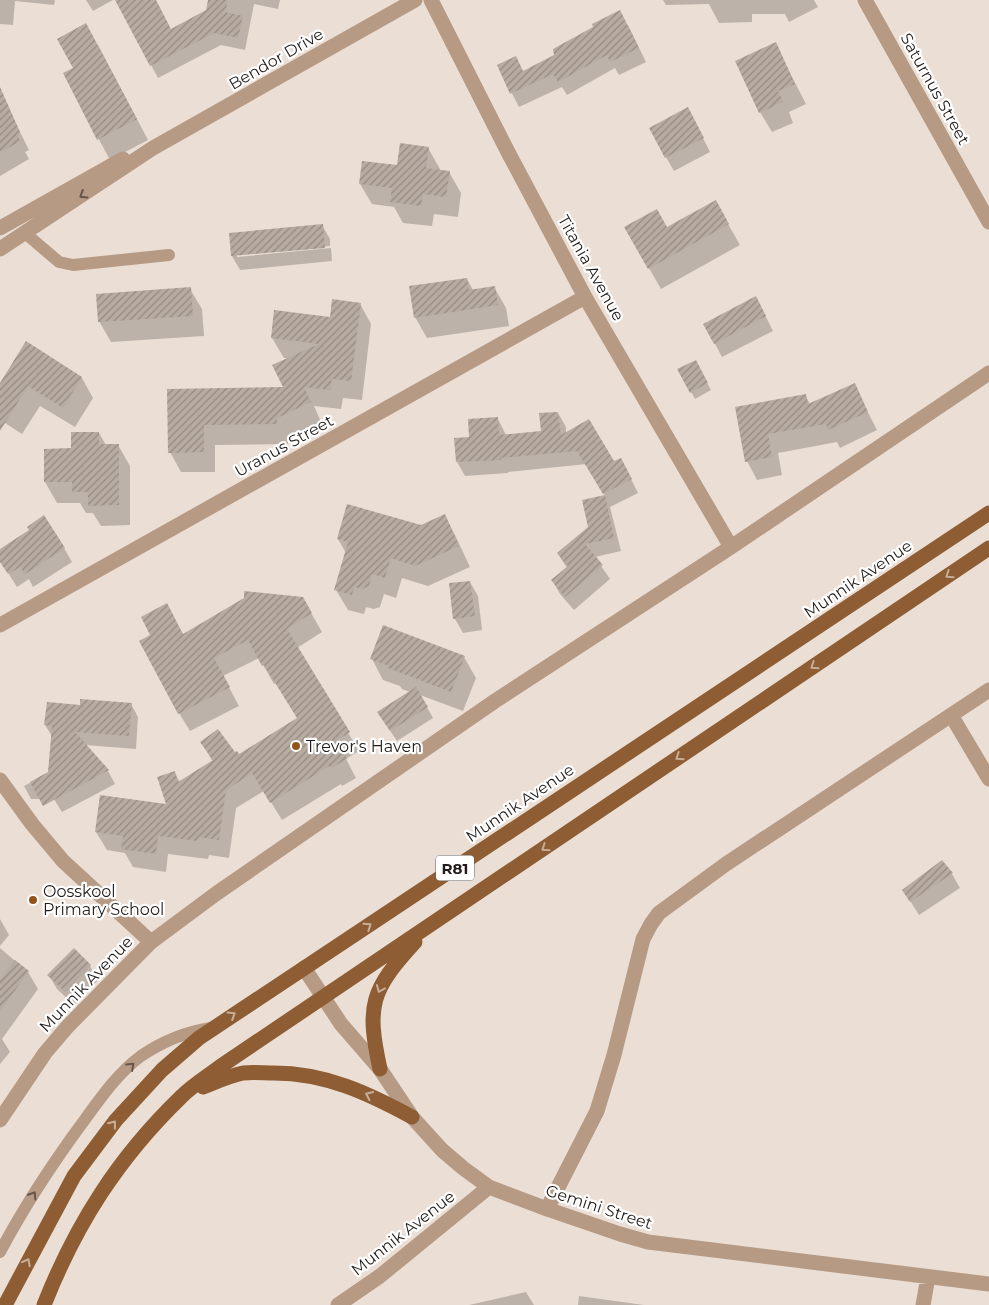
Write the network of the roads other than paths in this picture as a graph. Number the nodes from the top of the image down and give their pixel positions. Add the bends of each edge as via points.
1 (415, 0) edge
2 (432, 0) edge
3 (865, 0) edge
4 (153, 148) junction
5 (989, 222) edge
6 (0, 228) edge
7 (25, 233) junction
8 (0, 249) edge
9 (169, 256) dead end
10 (585, 297) junction
11 (989, 373) edge
12 (989, 513) edge
13 (731, 547) junction
14 (989, 548) edge
15 (0, 625) edge
16 (989, 690) edge
17 (951, 715) junction
18 (989, 779) edge
19 (0, 781) edge
20 (432, 924) junction
21 (151, 942) junction
22 (304, 968) junction
23 (324, 997) junction
24 (211, 1028) junction
25 (380, 1069) junction
26 (183, 1095) junction
27 (412, 1117) junction
28 (0, 1120) edge
29 (489, 1187) junction
30 (547, 1210) junction
31 (0, 1252) edge
32 (928, 1277) junction
33 (989, 1284) edge
34 (5, 1305) edge
35 (44, 1305) edge
36 (338, 1305) edge
37 (923, 1305) edge

1 - 4 street, Bendor Drive
2 - 10 street, Titania Avenue via 508,154
3 - 5 street, Saturnus Street
4 - 6 street, Bendor Drive via 122,160
4 -> 7 street, Bendor Drive
7 - 8 street, Bendor Drive
7 - 9 lane via 59,262 73,265
10 - 13 street, Titania Avenue
10 - 15 street, Uranus Street
11 - 13 street, Munnik Avenue
22 -> 12 main road, Munnik Avenue / R81
13 - 21 street, Munnik Avenue via 495,701
14 -> 20 main road, R81
16 - 17 street
17 - 18 street
17 - 30 street via 726,864 659,913 643,939 597,1111
19 - 21 street via 63,861
20 - 23 main road, R81
20 -> 25 main road via 394,966 381,984 375,1000 372,1017
21 - 28 street, Munnik Avenue via 45,1053
22 - 23 street, Gemini Street
24 -> 22 main road, Munnik Avenue / R81
23 - 25 street, Gemini Street via 341,1024
23 - 26 main road, R81
31 -> 24 lane via 53,1163 114,1081 159,1045 189,1032
34 -> 24 main road, Munnik Avenue / R81 via 74,1176 116,1120 162,1070
25 - 27 street, Gemini Street
27 -> 26 main road via 342,1084 295,1073 244,1073
26 - 35 main road, R81 via 138,1142 95,1200 58,1268
27 - 29 street, Gemini Street via 442,1150
29 - 30 street, Gemini Street
29 - 36 street, Munnik Avenue via 380,1276
30 - 32 street, Gemini Street via 648,1242
32 - 33 street, Gemini Street
32 - 37 street

